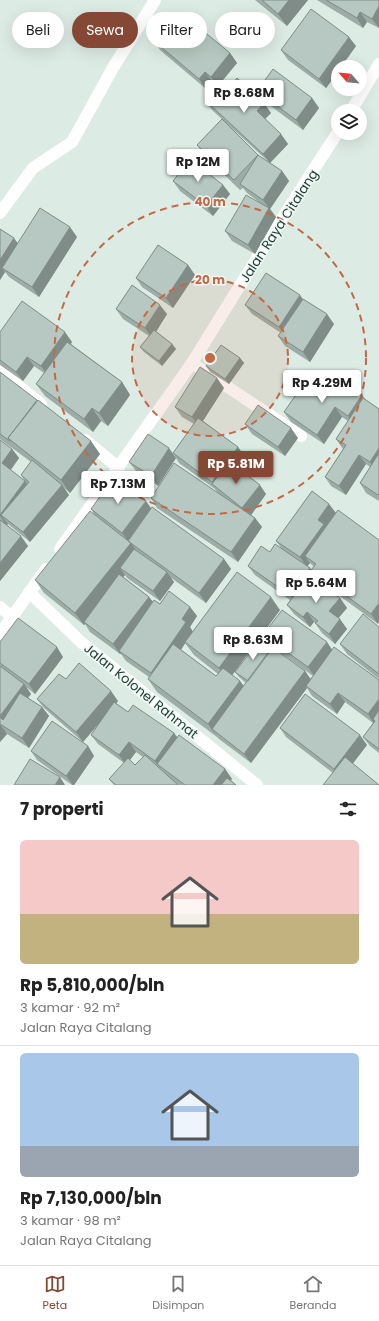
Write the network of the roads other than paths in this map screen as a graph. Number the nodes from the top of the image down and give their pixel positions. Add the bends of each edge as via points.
1 (155, 0) edge
2 (379, 64) edge
3 (355, 104) edge
4 (333, 140) edge
5 (0, 213) edge
6 (192, 363) junction
7 (0, 371) edge
8 (48, 410) edge
9 (78, 434) edge
10 (301, 436) edge
11 (119, 468) junction
12 (29, 592) junction
13 (0, 607) edge
14 (12, 617) junction
15 (0, 634) edge
16 (257, 785) edge

1 - 5 street via 114,66 72,142 33,168
2 - 3 street
4 - 6 street, Jalan Raya Citalang
6 - 10 street
6 - 11 street, Jalan Raya Citalang
7 - 8 street
9 - 11 street
11 - 12 street, Jalan Raya Citalang
12 - 14 street, Jalan Raya Citalang
12 - 16 street, Jalan Kolonel Rahmat via 81,642
13 - 14 street
14 - 15 street, Jalan Raya Citalang

